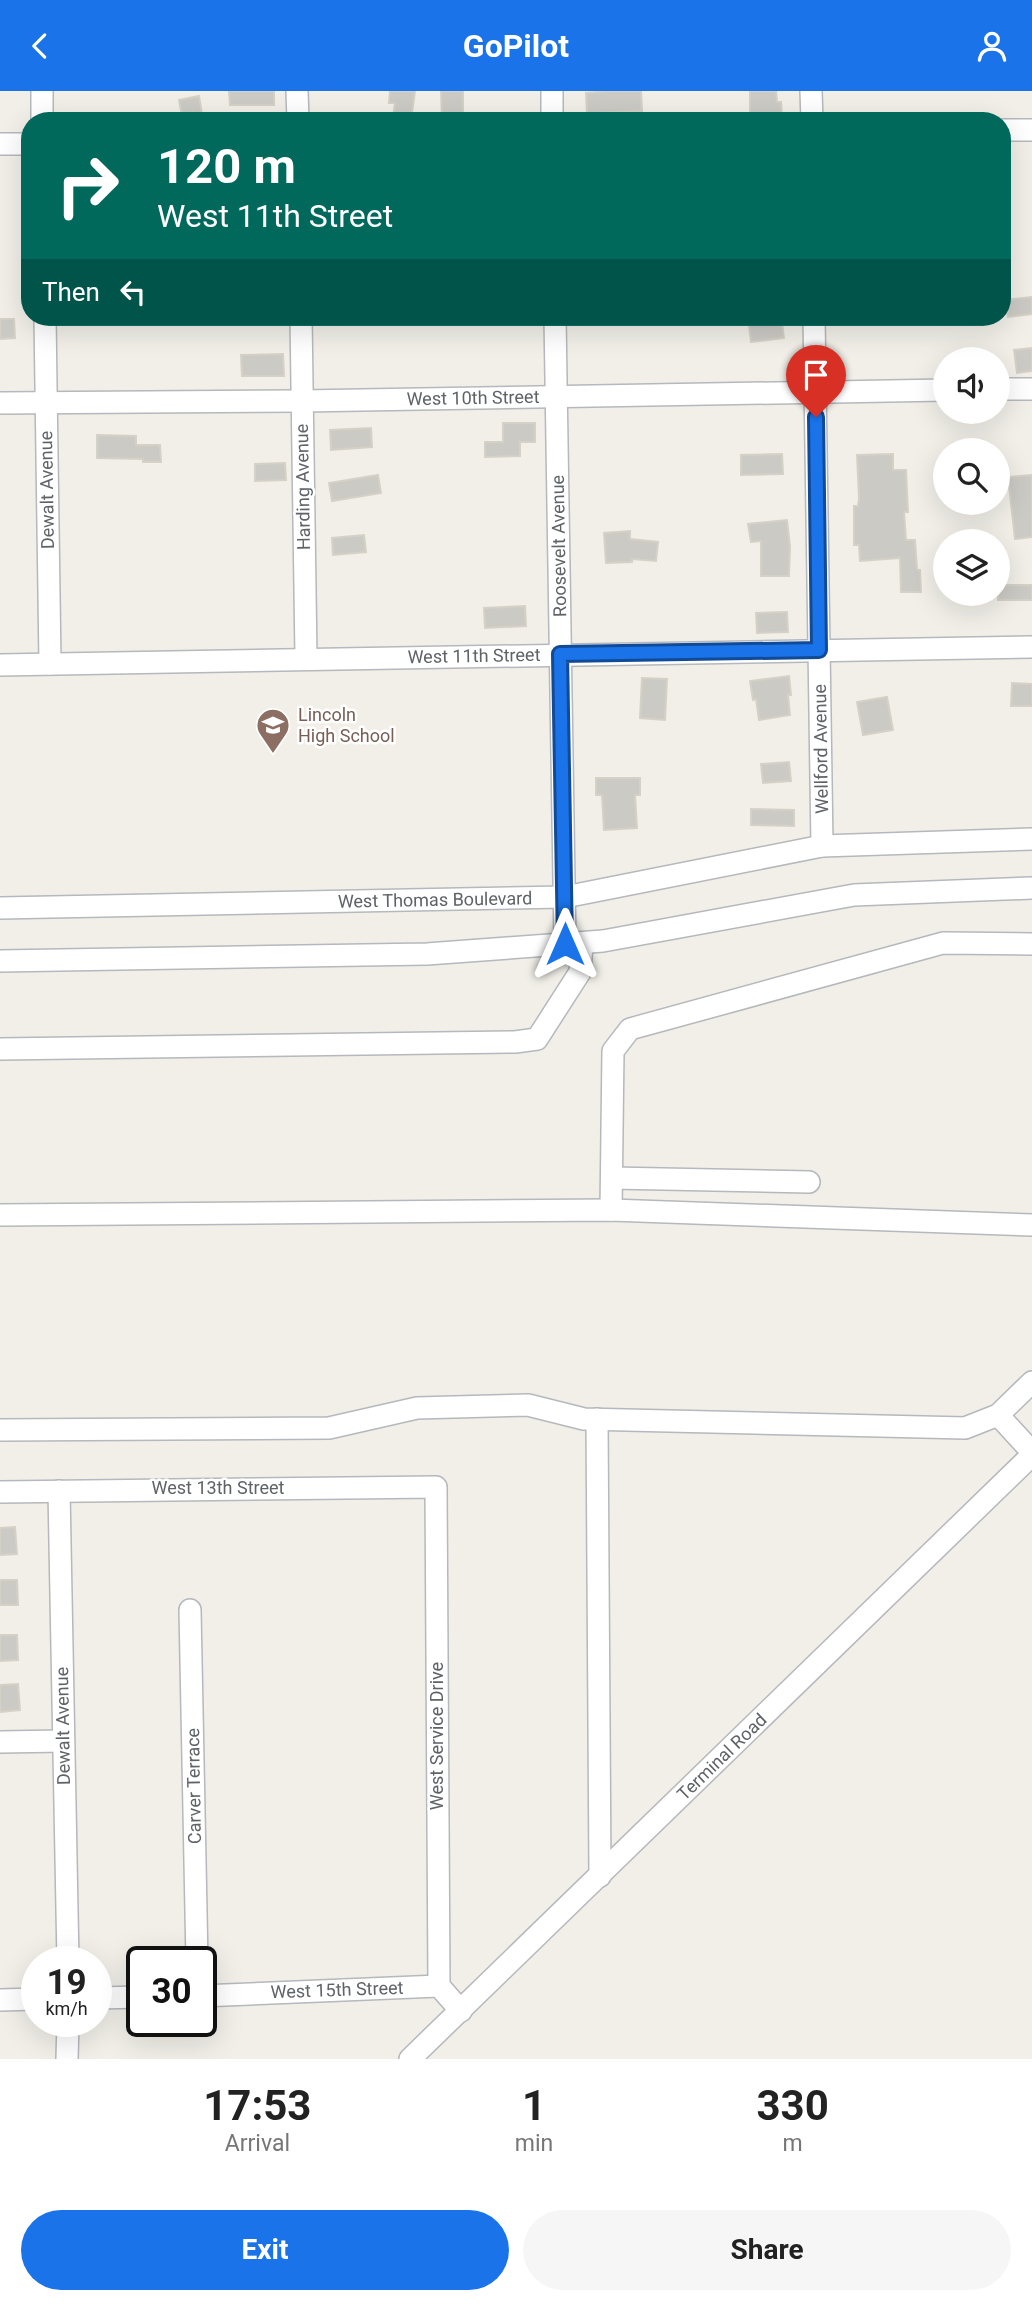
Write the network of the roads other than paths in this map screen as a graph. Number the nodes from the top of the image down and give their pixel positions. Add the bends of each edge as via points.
1 (42, 91) edge
2 (298, 91) edge
3 (552, 91) edge
4 (811, 91) edge
5 (42, 112) edge
6 (298, 112) edge
7 (552, 112) edge
8 (812, 112) edge
9 (1011, 130) edge
10 (1032, 130) edge
11 (0, 144) edge
12 (21, 144) edge
13 (45, 326) edge
14 (301, 326) edge
15 (555, 326) edge
16 (814, 326) edge
17 (1032, 389) edge
18 (933, 390) edge
19 (1010, 390) edge
20 (816, 391) junction
21 (556, 396) junction
22 (302, 401) junction
23 (0, 403) edge
24 (46, 403) junction
25 (1032, 647) edge
26 (819, 650) junction
27 (560, 654) junction
28 (306, 658) junction
29 (50, 664) junction
30 (0, 665) edge
31 (1032, 839) edge
32 (822, 846) junction
33 (1032, 888) edge
34 (565, 897) junction
35 (0, 908) edge
36 (573, 943) junction
37 (1032, 944) edge
38 (0, 961) edge
39 (0, 1049) edge
40 (612, 1178) junction
41 (809, 1182) dead end
42 (611, 1210) junction
43 (0, 1215) edge
44 (1032, 1225) edge
45 (1032, 1382) edge
46 (998, 1415) junction
47 (597, 1419) junction
48 (0, 1430) edge
49 (1032, 1453) edge
50 (436, 1487) joint
51 (59, 1491) junction
52 (0, 1492) edge
53 (190, 1610) dead end
54 (63, 1741) junction
55 (0, 1742) edge
56 (600, 1877) junction
57 (68, 1946) edge
58 (197, 1946) edge
59 (439, 1986) junction
60 (217, 1995) edge
61 (21, 1999) edge
62 (0, 2000) edge
63 (461, 2011) junction
64 (68, 2037) edge
65 (67, 2059) edge
66 (410, 2059) edge

1 - 5 street
2 - 6 street
3 - 7 street
4 - 8 street
9 - 10 street
11 - 12 street
13 - 24 street, Dewalt Avenue
14 - 22 street, Harding Avenue
15 - 21 street, Roosevelt Avenue
16 - 20 street, Wellford Avenue
17 - 19 street
18 - 20 street, West 10th Street
20 - 21 street, West 10th Street
20 - 26 street, Wellford Avenue
21 - 22 street, West 10th Street
21 - 27 street, Roosevelt Avenue
22 - 24 street, West 10th Street
22 - 28 street, Harding Avenue
23 - 24 street, West 10th Street
24 - 29 street, Dewalt Avenue
25 - 26 street, West 11th Street
26 - 27 street, West 11th Street
26 - 32 street, Wellford Avenue
27 - 28 street, West 11th Street
27 - 34 street, Roosevelt Avenue
28 - 29 street, West 11th Street
29 - 30 street, West 11th Street
31 - 32 street, West Thomas Boulevard
32 - 34 street, West Thomas Boulevard
33 - 36 street via 854,895
34 - 35 street, West Thomas Boulevard
34 - 36 street, Roosevelt Avenue
36 - 38 street via 428,954
36 - 39 street, Roosevelt Avenue via 580,972 537,1039
37 - 40 street via 943,943 630,1029 613,1051
40 - 41 street
40 - 42 street
42 - 43 street
42 - 44 street
45 - 46 street
46 - 47 street via 965,1427
46 - 49 street
47 - 48 street via 528,1405 416,1408 329,1428
47 - 56 street
49 - 56 street, Terminal Road
50 - 51 street, West 13th Street
50 - 59 street, West Service Drive
51 - 52 street, West 13th Street
51 - 54 street, Dewalt Avenue
53 - 58 street, Carver Terrace
54 - 55 street
54 - 57 street, Dewalt Avenue
56 - 63 street, Terminal Road
59 - 60 street, West 15th Street
59 - 63 street
61 - 62 street
63 - 66 street, Terminal Road
64 - 65 street

